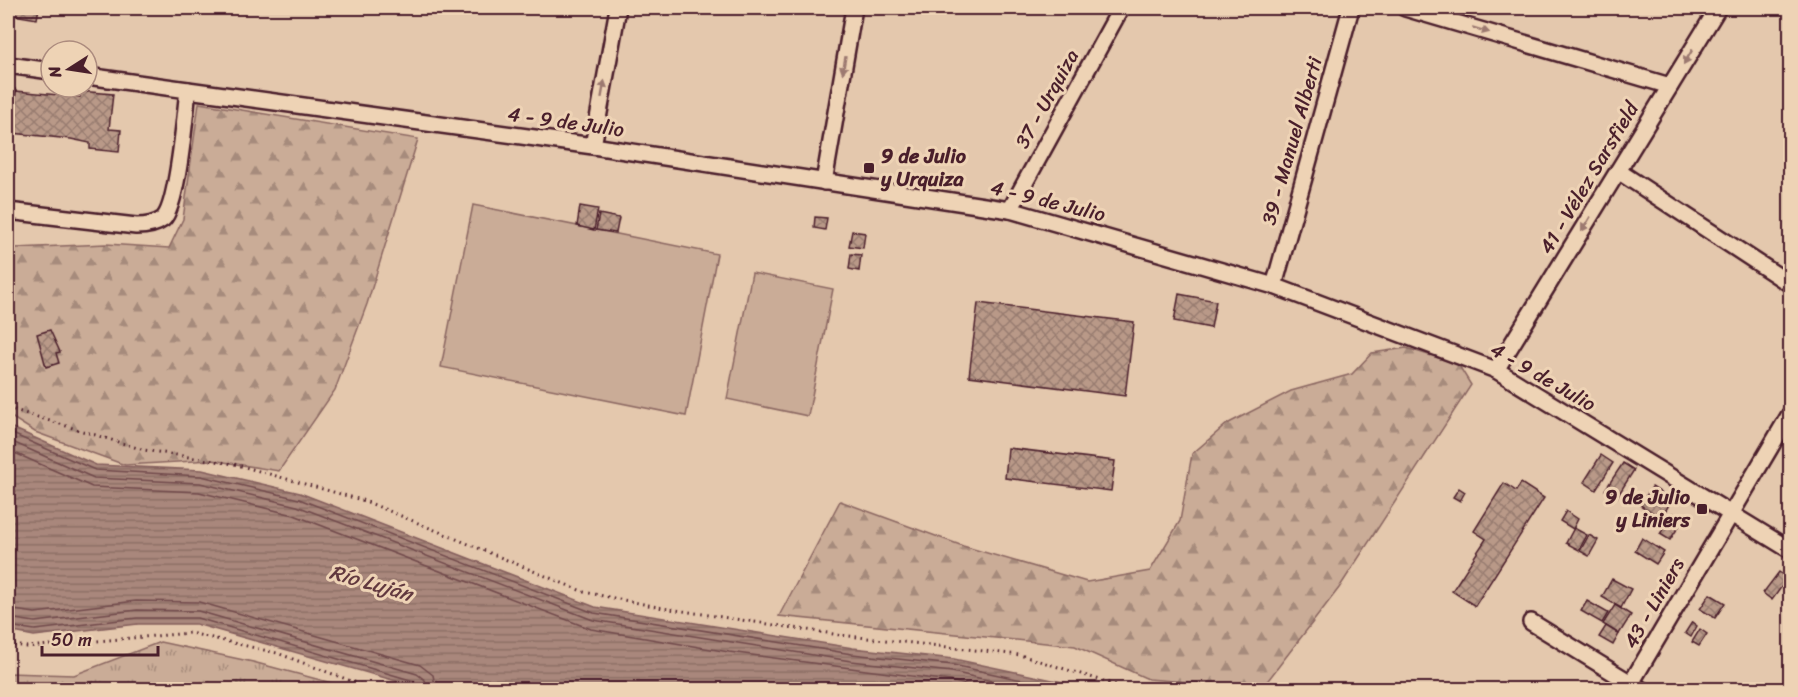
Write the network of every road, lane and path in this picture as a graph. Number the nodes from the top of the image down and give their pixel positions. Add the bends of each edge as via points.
1 (618, 8) edge
2 (854, 8) edge
3 (1121, 8) edge
4 (1351, 8) edge
5 (1405, 8) edge
6 (1718, 8) edge
7 (8, 65) edge
8 (39, 69) edge
9 (99, 78) edge
10 (1670, 86) junction
11 (188, 90) junction
12 (593, 146) junction
13 (1618, 171) junction
14 (824, 182) junction
15 (1010, 210) junction
16 (8, 211) edge
17 (1791, 284) edge
18 (1274, 286) junction
19 (1496, 370) junction
20 (8, 408) edge
21 (1791, 414) edge
22 (1730, 514) junction
23 (1791, 550) edge
24 (1531, 622) dead end
25 (8, 644) edge
26 (1634, 687) edge
27 (375, 690) edge
28 (1132, 690) edge

12 -> 1 street
2 -> 14 street
3 - 15 street, 37 - Urquiza
4 - 18 street, 39 - Manuel Alberti
5 -> 10 street
6 -> 10 street, 41 - Vélez Sarsfield
7 - 8 street
9 - 11 street, 4 - 9 de Julio
10 - 13 street, 41 - Vélez Sarsfield
11 - 12 street, 4 - 9 de Julio
11 - 16 street via 173,196 164,218 154,224 136,226
12 - 14 street, 4 - 9 de Julio
13 - 17 street
13 -> 19 street, 41 - Vélez Sarsfield
14 - 15 street, 4 - 9 de Julio
15 - 18 street, 4 - 9 de Julio
18 - 19 street, 4 - 9 de Julio
19 - 22 street, 4 - 9 de Julio
20 - 28 path via 144,450 234,464 365,501 584,592 840,635 1020,655
21 - 22 street, 43 - Liniers
22 - 23 street, 4 - 9 de Julio
22 - 26 street, 43 - Liniers
24 - 26 street
25 - 27 path via 27,647 190,633 277,653

